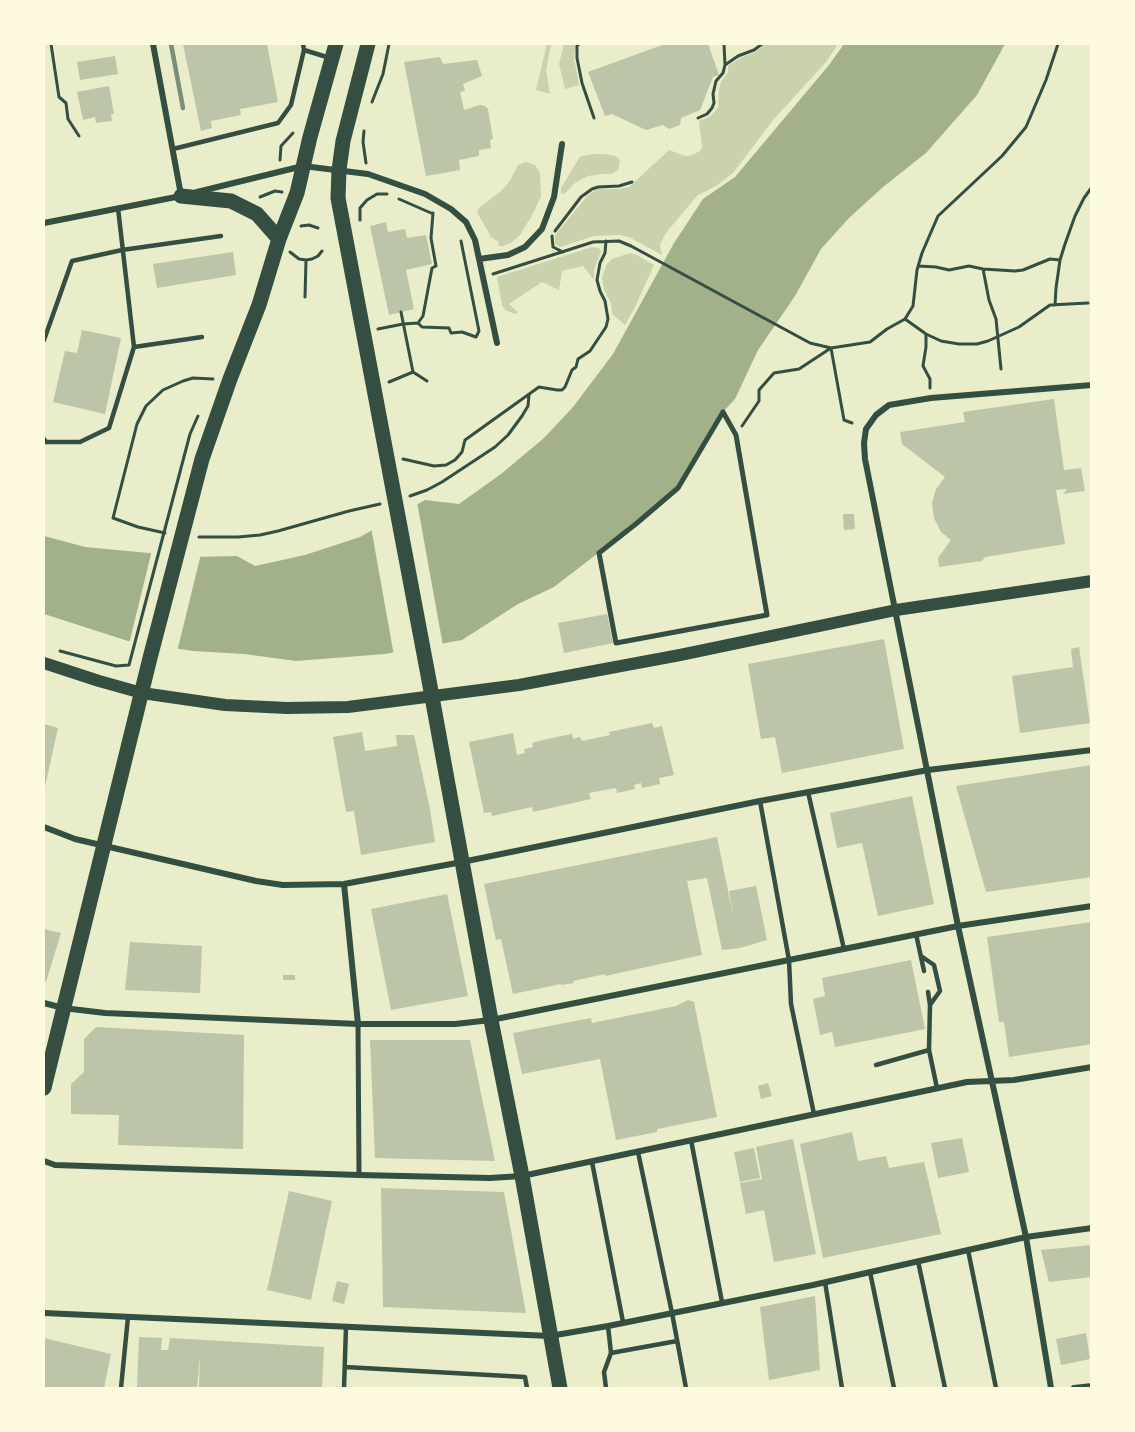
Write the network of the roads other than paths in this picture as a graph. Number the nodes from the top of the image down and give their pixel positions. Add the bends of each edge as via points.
1 (153, 44) edge
2 (303, 44) edge
3 (368, 44) edge
4 (304, 50) junction
5 (334, 51) edge
6 (562, 144) dead end
7 (173, 149) junction
8 (303, 166) junction
9 (339, 170) junction
10 (181, 196) junction
11 (118, 208) junction
12 (44, 223) edge
13 (221, 236) dead end
14 (284, 245) junction
15 (122, 250) junction
16 (479, 260) junction
17 (202, 338) dead end
18 (44, 340) edge
19 (497, 343) dead end
20 (134, 347) junction
21 (1092, 385) edge
22 (736, 435) joint
23 (44, 440) edge
24 (1092, 581) edge
25 (896, 610) junction
26 (44, 663) edge
27 (142, 693) junction
28 (432, 697) junction
29 (1092, 750) edge
30 (928, 770) junction
31 (808, 792) junction
32 (760, 801) junction
33 (44, 827) edge
34 (103, 845) junction
35 (462, 862) junction
36 (344, 884) junction
37 (1092, 906) edge
38 (958, 926) junction
39 (916, 934) junction
40 (844, 949) junction
41 (921, 956) junction
42 (789, 960) junction
43 (924, 970) dead end
44 (928, 992) dead end
45 (44, 1003) edge
46 (930, 1005) junction
47 (63, 1008) junction
48 (491, 1020) junction
49 (358, 1024) junction
50 (929, 1050) junction
51 (876, 1065) dead end
52 (1092, 1067) edge
53 (992, 1081) junction
54 (44, 1088) edge
55 (937, 1088) junction
56 (814, 1114) junction
57 (691, 1140) junction
58 (638, 1152) junction
59 (44, 1161) edge
60 (592, 1161) junction
61 (359, 1175) junction
62 (522, 1176) junction
63 (1092, 1228) edge
64 (1026, 1237) junction
65 (968, 1250) junction
66 (918, 1261) junction
67 (870, 1272) junction
68 (825, 1282) junction
69 (722, 1302) junction
70 (672, 1313) junction
71 (44, 1314) edge
72 (128, 1317) junction
73 (623, 1323) junction
74 (608, 1326) junction
75 (346, 1327) junction
76 (550, 1336) junction
77 (677, 1341) junction
78 (611, 1353) junction
79 (345, 1367) junction
80 (1092, 1386) edge
81 (121, 1389) edge
82 (344, 1389) edge
83 (527, 1389) edge
84 (560, 1389) edge
85 (606, 1389) edge
86 (686, 1389) edge
87 (842, 1389) edge
88 (894, 1389) edge
89 (945, 1389) edge
90 (996, 1389) edge
91 (1051, 1389) edge
92 (1074, 1389) edge

1 - 7 street
2 - 4 lane
3 - 9 main road
4 - 5 lane
4 - 7 lane via 291,105 278,123
5 - 8 main road
6 - 16 street via 554,196 542,229 525,247 508,255
7 - 10 street
8 - 9 street
8 - 10 street
8 - 14 main road
9 - 16 street via 368,174 425,194 451,209 466,222
9 - 28 main road via 338,198
10 - 11 street
10 - 14 main road via 231,201 257,214
11 - 12 street
11 - 15 lane
13 - 15 lane
14 - 27 main road via 202,459
15 - 18 lane via 72,261
15 - 20 lane
16 - 19 street
17 - 20 lane
20 - 23 lane via 109,428 80,442
21 - 25 street via 931,398 890,405 876,415 866,429 864,443
22 - 22 street via 767,615 616,643 598,553 678,488 723,412
24 - 25 main road
25 - 28 main road via 680,655
25 - 30 street
26 - 27 main road
27 - 28 main road via 225,705 287,708
27 - 34 main road
28 - 35 main road
29 - 30 street
30 - 31 street
30 - 38 street
31 - 32 street
31 - 40 lane
32 - 35 street
32 - 42 lane
33 - 34 street
34 - 36 street via 255,881 283,885
34 - 47 main road
35 - 36 street
35 - 48 main road
36 - 49 street
37 - 38 street
38 - 39 street
38 - 53 street
39 - 40 street
39 - 41 lane
40 - 42 street
41 - 43 lane
41 - 46 lane via 934,965 939,991
42 - 48 street
42 - 56 lane via 791,1004
44 - 46 lane
45 - 47 street
46 - 50 lane
47 - 49 street
47 - 54 main road
48 - 49 street
48 - 62 main road
49 - 61 street
50 - 51 lane
50 - 55 lane
52 - 53 street
53 - 55 street
53 - 64 street
55 - 56 street
56 - 57 street
57 - 58 street
57 - 69 lane
58 - 60 street
58 - 70 lane
59 - 61 street via 55,1165
60 - 62 street
60 - 73 lane
61 - 62 street
62 - 76 main road
63 - 64 street
64 - 65 street
64 - 91 street
65 - 66 street
65 - 90 lane
66 - 67 street
66 - 89 lane
67 - 68 street
67 - 88 lane
68 - 69 street
68 - 87 lane
69 - 70 street
70 - 73 street
70 - 77 lane
71 - 72 street
72 - 75 street
72 - 81 lane
73 - 74 street
74 - 76 street
74 - 78 lane
75 - 76 street
75 - 79 lane
76 - 84 main road
77 - 78 lane
77 - 86 lane
78 - 85 lane via 604,1372
79 - 82 lane
79 - 83 lane via 525,1377
80 - 92 street

